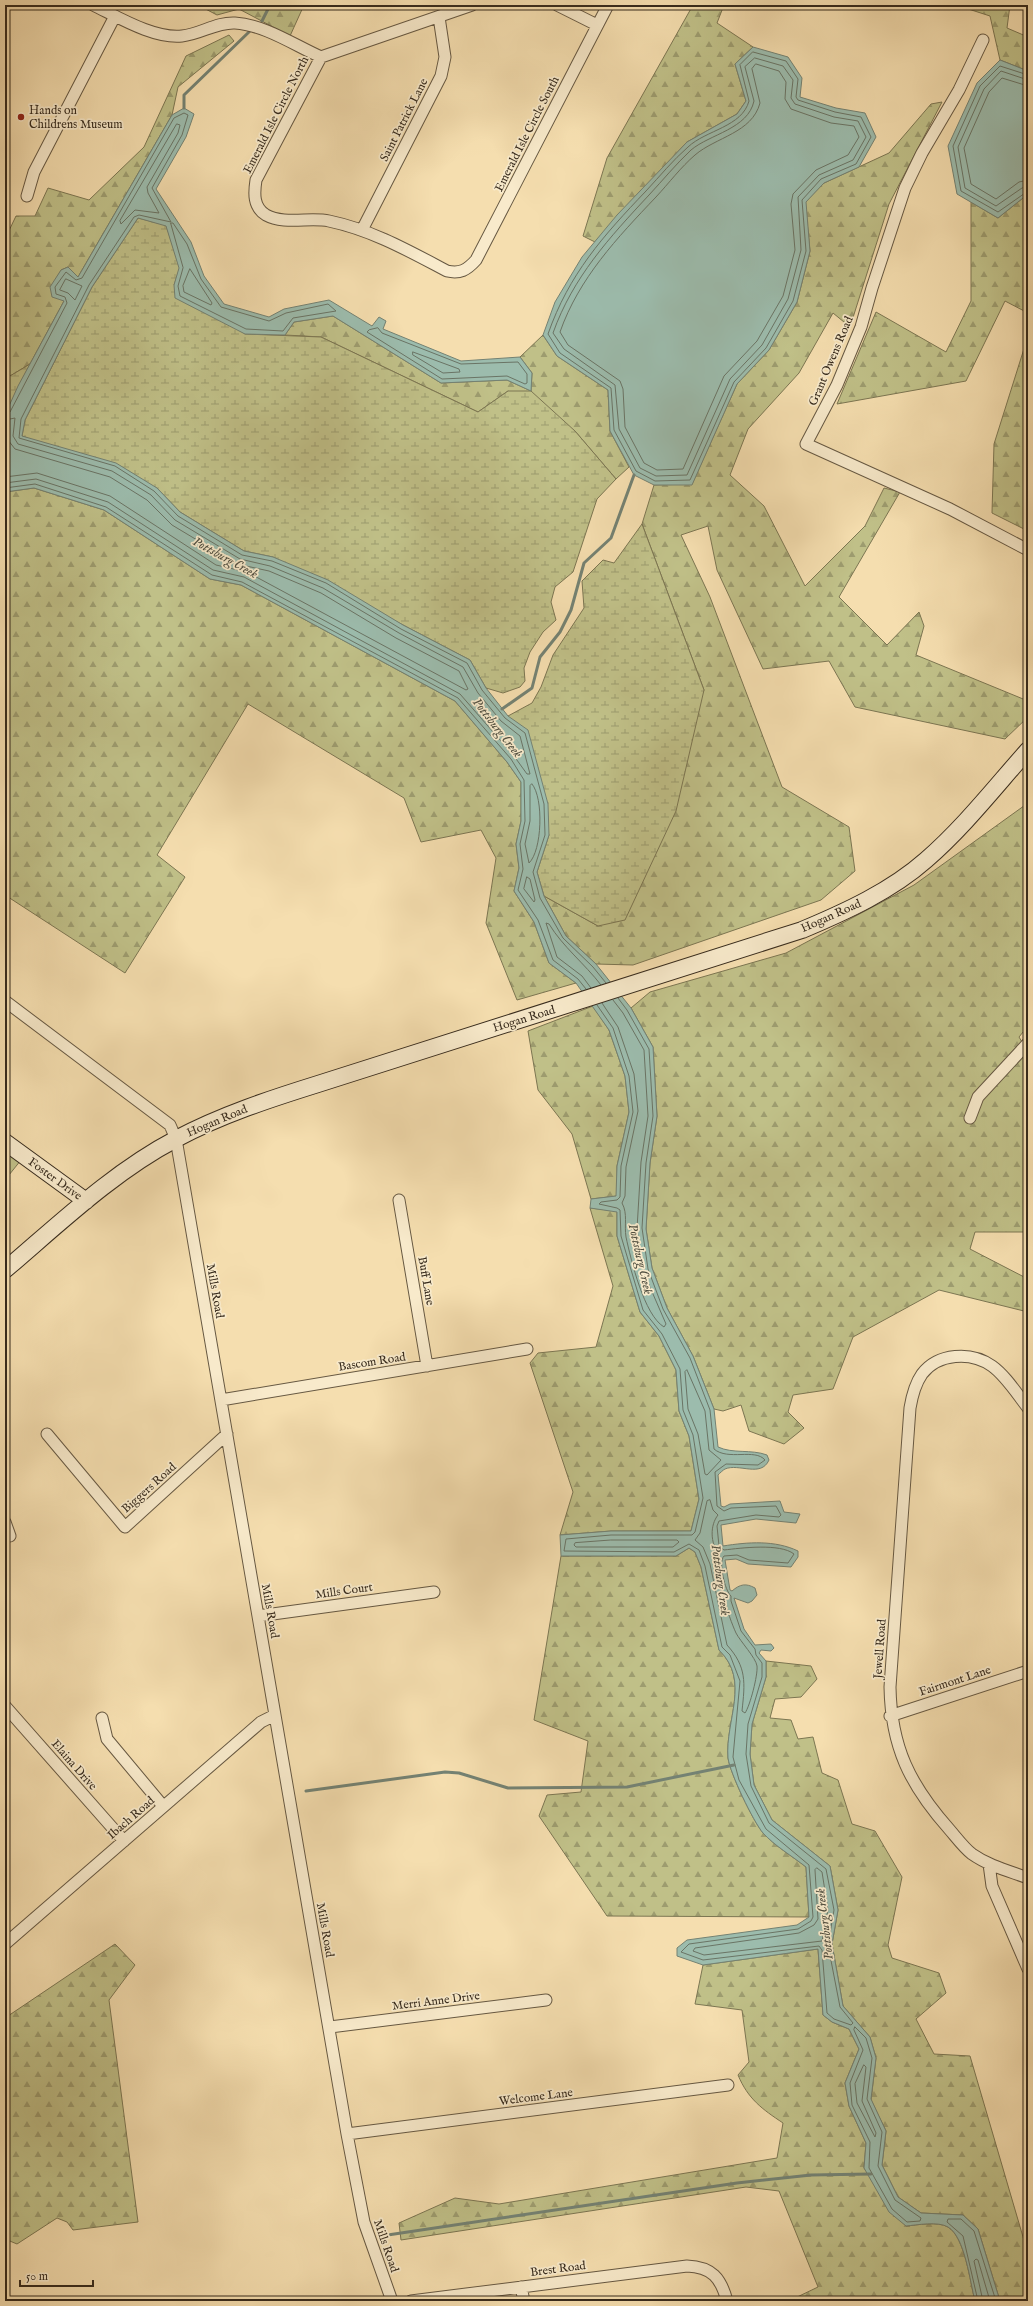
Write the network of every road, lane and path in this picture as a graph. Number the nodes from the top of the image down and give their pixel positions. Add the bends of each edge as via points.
1 (93, 5) edge
2 (472, 5) edge
3 (557, 5) edge
4 (608, 5) edge
5 (115, 16) junction
6 (439, 17) junction
7 (597, 25) junction
8 (983, 40) dead end
9 (321, 57) junction
10 (27, 196) dead end
11 (362, 230) junction
12 (1028, 550) edge
13 (1028, 750) edge
14 (5, 1001) edge
15 (1028, 1043) edge
16 (970, 1118) dead end
17 (176, 1139) junction
18 (5, 1142) edge
19 (399, 1200) dead end
20 (86, 1202) junction
21 (5, 1270) edge
22 (527, 1349) dead end
23 (427, 1366) junction
24 (221, 1400) junction
25 (1028, 1408) edge
26 (47, 1434) dead end
27 (227, 1434) junction
28 (5, 1522) edge
29 (10, 1536) dead end
30 (434, 1592) dead end
31 (258, 1616) junction
32 (1028, 1671) edge
33 (5, 1706) edge
34 (276, 1715) junction
35 (890, 1716) junction
36 (102, 1718) dead end
37 (164, 1806) junction
38 (124, 1841) junction
39 (989, 1864) junction
40 (1028, 1878) edge
41 (5, 1944) edge
42 (1028, 1969) edge
43 (546, 2000) dead end
44 (330, 2028) junction
45 (728, 2085) dead end
46 (347, 2134) junction
47 (520, 2287) junction
48 (392, 2301) edge
49 (410, 2301) edge
50 (524, 2301) edge
51 (727, 2301) edge

1 - 5 street
2 - 6 street
3 - 7 street
4 - 7 street, Emerald Isle Circle South
5 - 9 street via 158,34 170,36 183,36 223,23 248,25
5 - 10 street via 34,172
6 - 9 street
6 - 11 street, Saint Patrick Lane via 445,57 441,76
7 - 11 street, Emerald Isle Circle South via 476,260 463,271 447,270 384,238
8 - 12 street, Grant Owens Road via 959,90 922,153 905,188 861,327 836,385 806,444 950,509
9 - 11 street, Emerald Isle Circle North via 256,180 254,199 258,208 275,218 327,220
13 - 17 main road, Hogan Road via 961,826 926,860 868,899 802,930 266,1101
14 - 17 street, Mills Road via 170,1125
15 - 16 street via 978,1097
17 - 20 main road, Hogan Road via 116,1178
17 - 24 street, Mills Road
18 - 20 main road, Foster Drive
19 - 23 street, Buff Lane
20 - 21 main road, Hogan Road
22 - 23 street, Bascom Road
23 - 24 street, Bascom Road
24 - 27 street, Mills Road
25 - 35 street, Jewell Road via 1001,1374 974,1357 952,1356 931,1365 916,1384 910,1408
26 - 27 street, Biggers Road via 125,1527
27 - 31 street, Mills Road
28 - 29 street
30 - 31 street, Mills Court
31 - 34 street, Mills Road
32 - 35 street, Fairmont Lane
33 - 38 street, Elaina Drive
34 - 37 street, Ibach Road via 261,1722
34 - 44 street, Mills Road
35 - 39 street, Jewell Road via 902,1759 918,1791 971,1853
36 - 37 street via 107,1738
37 - 38 street, Ibach Road
38 - 41 street, Ibach Road
39 - 40 street, Jewell Road
39 - 42 street via 992,1886
43 - 44 street, Merri Anne Drive
44 - 46 street, Mills Road
45 - 46 street, Welcome Lane
46 - 48 street, Mills Road via 364,2222
47 - 49 street, Brest Road
47 - 50 street
47 - 51 street, Brest Road via 687,2266 708,2269 717,2276 724,2287

